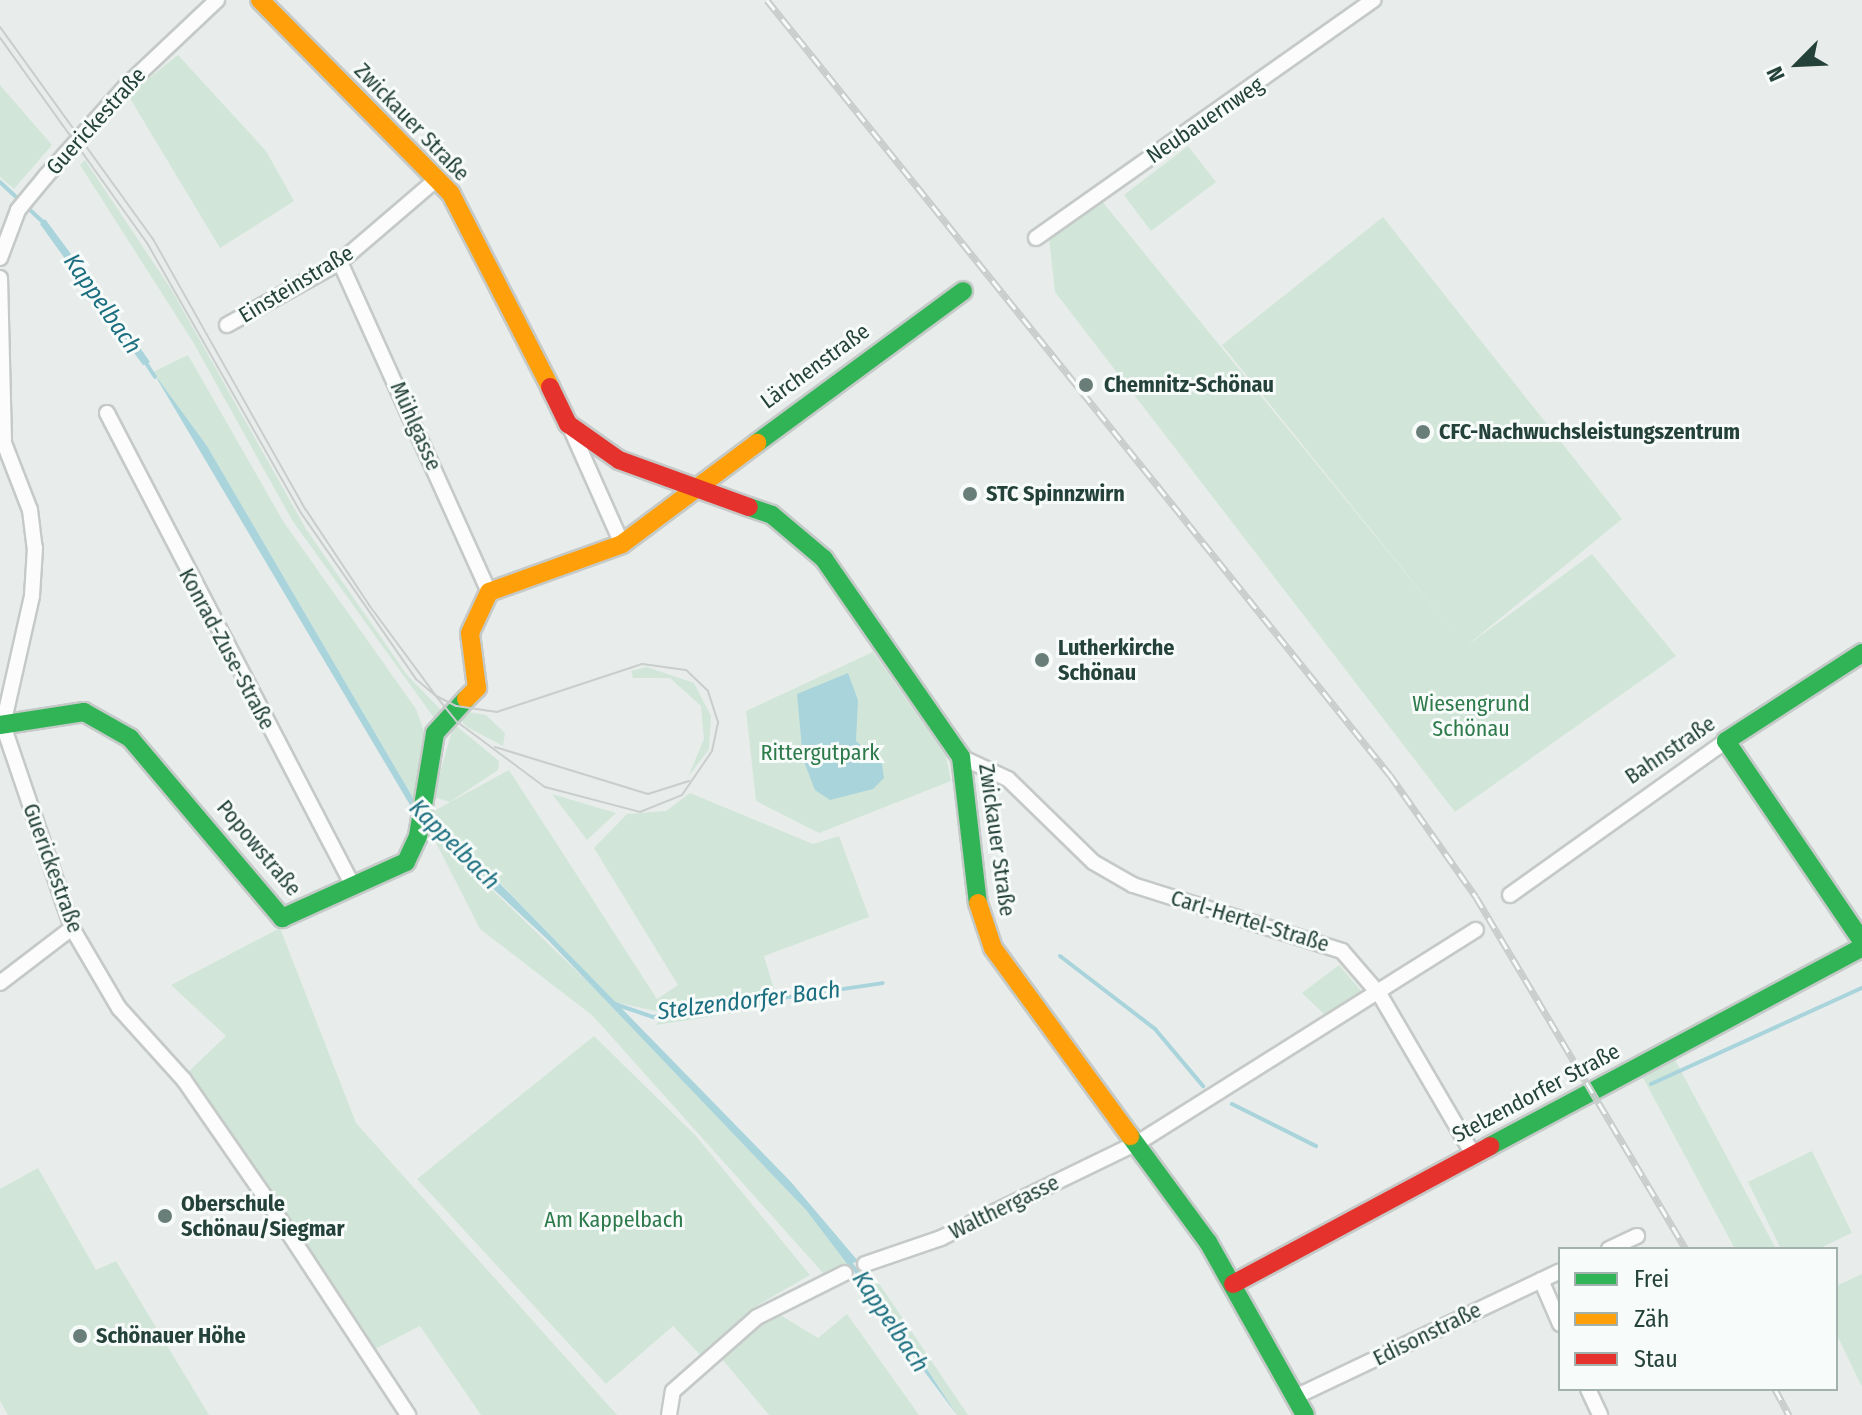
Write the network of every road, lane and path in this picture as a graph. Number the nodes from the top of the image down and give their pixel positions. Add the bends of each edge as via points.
1 (217, 0) edge
2 (260, 0) edge
3 (1373, 0) edge
4 (437, 179) junction
5 (1036, 238) dead end
6 (0, 258) edge
7 (340, 262) junction
8 (0, 278) edge
9 (963, 291) dead end
10 (227, 325) dead end
11 (107, 413) dead end
12 (568, 424) junction
13 (701, 487) junction
14 (622, 544) junction
15 (489, 592) junction
16 (1862, 653) edge
17 (2, 725) edge
18 (1726, 741) junction
19 (961, 757) junction
20 (352, 884) junction
21 (1510, 895) dead end
22 (72, 928) junction
23 (1476, 930) dead end
24 (1862, 941) edge
25 (1862, 947) edge
26 (0, 983) edge
27 (1380, 995) junction
28 (1139, 1142) junction
29 (1473, 1154) junction
30 (1637, 1236) dead end
31 (1613, 1247) edge
32 (865, 1264) dead end
33 (1558, 1272) edge
34 (845, 1273) dead end
35 (1541, 1280) junction
36 (1233, 1284) junction
37 (1558, 1319) edge
38 (1589, 1391) edge
39 (1295, 1397) junction
40 (408, 1415) edge
41 (669, 1415) edge
42 (1305, 1415) edge
43 (1600, 1415) edge

1 - 6 street, Guerickestraße via 122,90 28,198
2 - 4 street, Zwickauer Straße
3 - 5 street, Neubauernweg
4 - 7 street, Einsteinstraße
4 - 12 street, Zwickauer Straße via 478,236
7 - 10 street, Einsteinstraße
7 - 15 street, Mühlgasse
8 - 17 street via 4,443 30,510 35,548 32,596
9 - 13 street, Lärchenstraße via 739,450
11 - 20 street, Konrad-Zuse-Straße
12 - 13 street, Zwickauer Straße via 619,460
12 - 14 street, Zwickauer Straße
13 - 14 street
13 - 19 street, Zwickauer Straße via 772,515 824,559
14 - 15 street
15 - 20 street, Popowstraße via 470,633 477,688 435,733 427,799 406,862
16 - 18 street, Bahnstraße
17 - 20 street, Popowstraße via 84,712 130,738 282,918
17 - 22 street, Guerickestraße
18 - 21 street, Bahnstraße
18 - 24 street
19 - 27 street, Carl-Hertel-Straße via 1017,788 1093,862 1133,885 1333,944
19 - 28 street, Zwickauer Straße via 979,913 993,948
22 - 26 street
22 - 40 street, Guerickestraße via 119,1008 184,1080
23 - 27 street
25 - 29 street, Stelzendorfer Straße
27 - 28 street
27 - 29 street, Carl-Hertel-Straße
28 - 32 street, Walthergasse via 941,1238
28 - 36 street, Zwickauer Straße
29 - 36 street, Stelzendorfer Straße
30 - 31 street
33 - 35 street, Edisonstraße
34 - 41 street via 757,1317 673,1391
35 - 37 street
35 - 39 street, Edisonstraße
36 - 39 street, Zwickauer Straße
38 - 43 street
39 - 42 street, Zwickauer Straße

